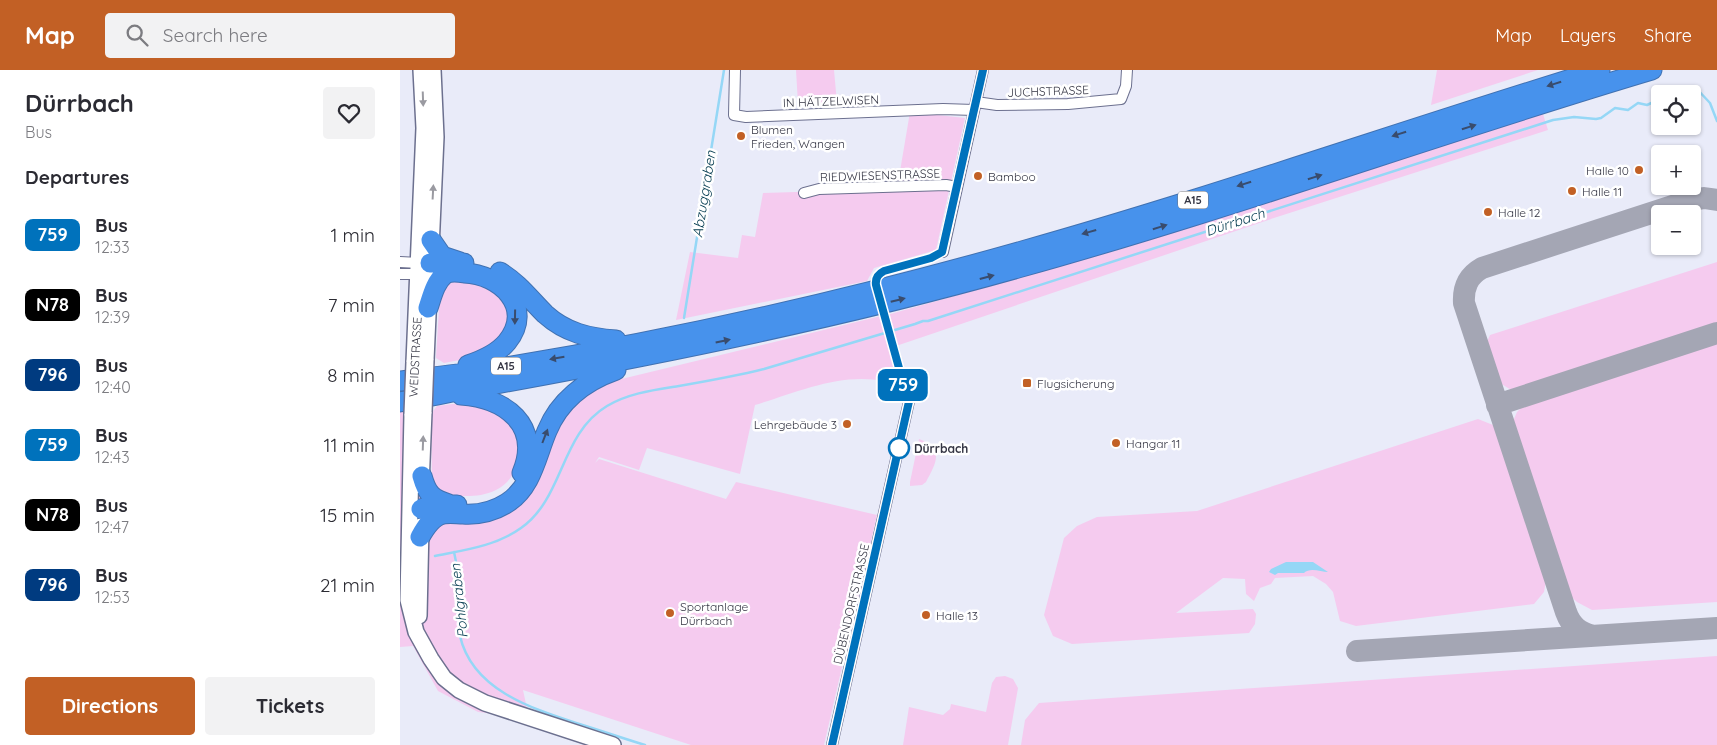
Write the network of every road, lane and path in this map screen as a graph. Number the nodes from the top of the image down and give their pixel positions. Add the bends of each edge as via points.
1 (421, 70) edge
2 (434, 70) edge
3 (736, 70) edge
4 (983, 70) edge
5 (1127, 70) edge
6 (1600, 70) edge
7 (1652, 70) edge
8 (975, 106) junction
9 (957, 187) junction
10 (804, 193) dead end
11 (425, 233) junction
12 (942, 252) dead end
13 (400, 262) edge
14 (456, 267) junction
15 (424, 268) junction
16 (400, 274) edge
17 (428, 308) junction
18 (644, 342) junction
19 (676, 350) junction
20 (420, 361) junction
21 (403, 381) edge
22 (439, 395) junction
23 (910, 397) dead end
24 (412, 409) edge
25 (416, 476) junction
26 (421, 509) junction
27 (448, 510) junction
28 (415, 532) junction
29 (613, 745) edge
30 (832, 745) edge

1 -> 11 main road, WEIDSTRASSE
11 -> 2 main road, WEIDSTRASSE via 436,137
3 - 8 street, IN HÄTZELWISEN via 734,115 746,117
4 - 8 street
5 - 8 street, JUCHSTRASSE via 1121,99
6 -> 18 highway, A15 via 1037,247 854,295
19 -> 7 highway, A15 via 867,308 1089,248
8 - 9 street
9 - 10 street, RIEDWIESENSTRASSE via 819,189
9 - 12 street
11 - 14 highway via 442,256
11 - 15 main road, WEIDSTRASSE
13 - 15 street
14 - 15 highway
14 - 17 highway via 438,281
14 - 18 highway via 486,266 505,275 549,317 575,333 593,338
14 -> 21 highway via 503,286 515,308 514,328 506,344 487,358
15 - 16 street
15 - 17 main road, WEIDSTRASSE
15 - 20 main road, WEIDSTRASSE
17 - 20 main road, WEIDSTRASSE
18 -> 21 highway, A15
19 - 22 highway, A15
27 -> 19 highway via 469,515 484,513 512,500 533,470 550,424 571,396 611,371
20 - 24 main road, WEIDSTRASSE, bridge
22 - 24 highway, A15
22 - 27 highway via 476,396 499,404 518,420 527,445 523,471 508,491 484,503
23 - 30 street, DÜBENDORFSTRASSE
24 - 25 main road, WEIDSTRASSE
25 - 26 main road, WEIDSTRASSE
25 - 27 highway
25 - 28 main road, WEIDSTRASSE
26 - 27 highway via 432,513
26 - 28 main road, WEIDSTRASSE
27 - 28 highway
28 - 29 main road, WEIDSTRASSE via 423,642 430,659 444,678 485,704

